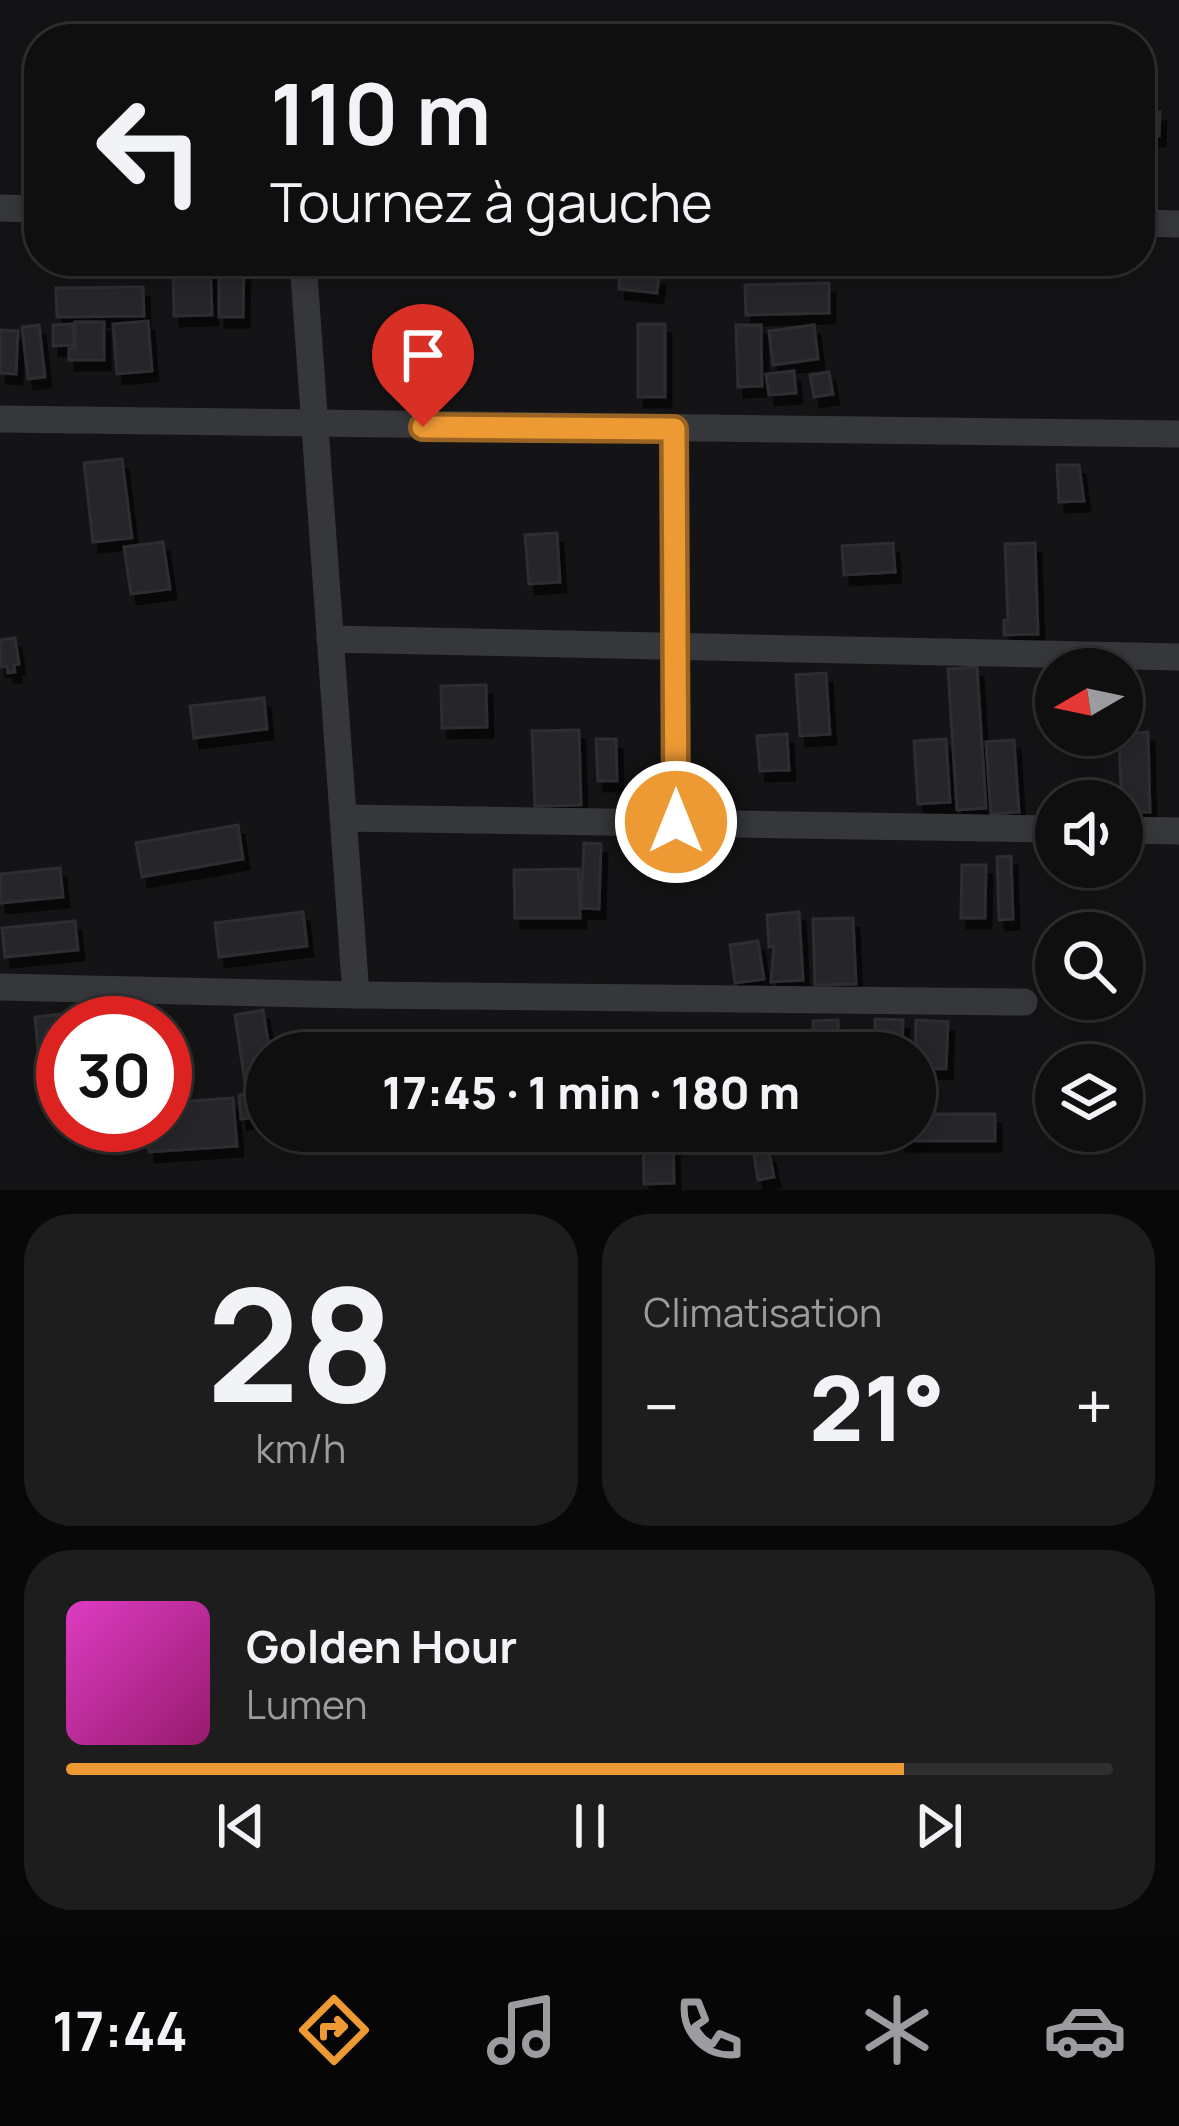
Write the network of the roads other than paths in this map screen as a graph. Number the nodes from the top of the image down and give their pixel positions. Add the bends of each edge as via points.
1 (304, 276) edge
2 (0, 419) edge
3 (314, 426) junction
4 (674, 429) junction
5 (1179, 434) edge
6 (330, 639) junction
7 (675, 647) junction
8 (1179, 657) edge
9 (343, 818) junction
10 (676, 822) junction
11 (1035, 829) edge
12 (1143, 830) edge
13 (1179, 831) edge
14 (0, 987) edge
15 (356, 995) junction
16 (1024, 1002) dead end

1 - 3 street
2 - 3 street
3 - 4 street
3 - 6 street
4 - 5 street
4 - 7 street
6 - 7 street
6 - 9 street
7 - 8 street
7 - 10 street
9 - 10 street
9 - 15 street
10 - 11 street
12 - 13 street
14 - 15 street
15 - 16 street

